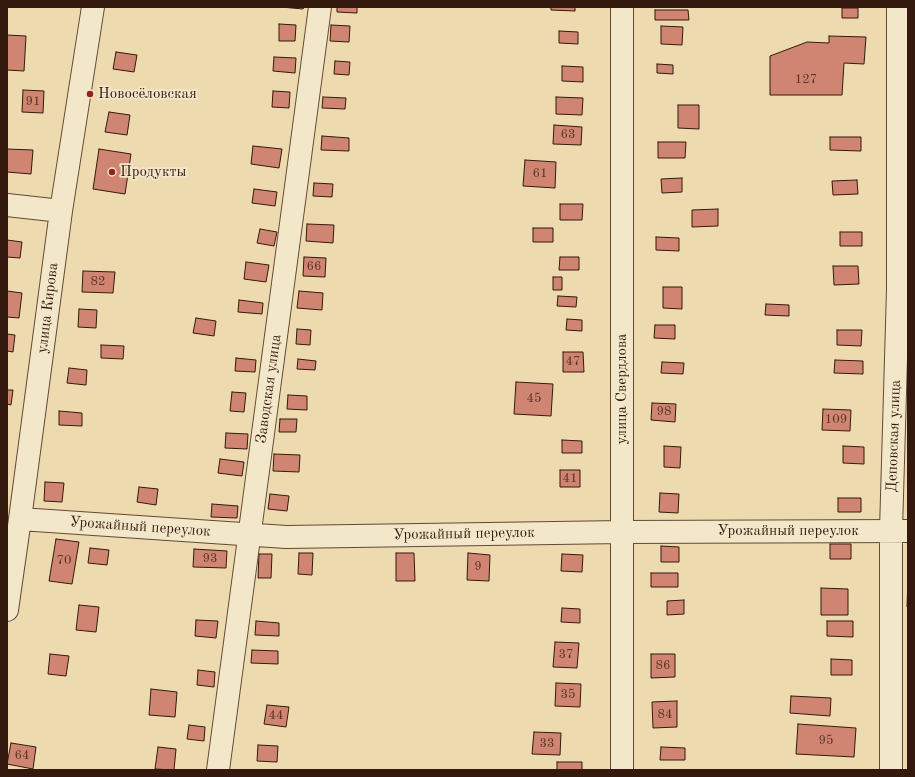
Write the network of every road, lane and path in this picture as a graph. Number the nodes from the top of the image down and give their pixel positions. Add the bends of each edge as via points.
1 (93, 7) edge
2 (320, 7) edge
3 (622, 7) edge
4 (898, 7) edge
5 (7, 205) edge
6 (61, 211) junction
7 (903, 290) edge
8 (20, 519) junction
9 (899, 531) edge
10 (622, 532) junction
11 (250, 534) junction
12 (7, 610) edge
13 (899, 693) edge
14 (218, 770) edge
15 (622, 770) edge
16 (891, 770) edge

1 - 6 street, улица Кирова
2 - 11 street, Заводская улица
3 - 10 street, улица Свердлова
4 - 7 street, Деповская улица
5 - 6 street
6 - 8 street, улица Кирова
7 - 9 street, Деповская улица
8 - 11 street, Урожайный переулок
8 - 12 street, улица Кирова
9 - 10 street, Урожайный переулок
9 - 13 street, Деповская улица
10 - 11 street, Урожайный переулок via 286,537
10 - 15 street, улица Свердлова
11 - 14 street, Заводская улица
13 - 16 street, Деповская улица

